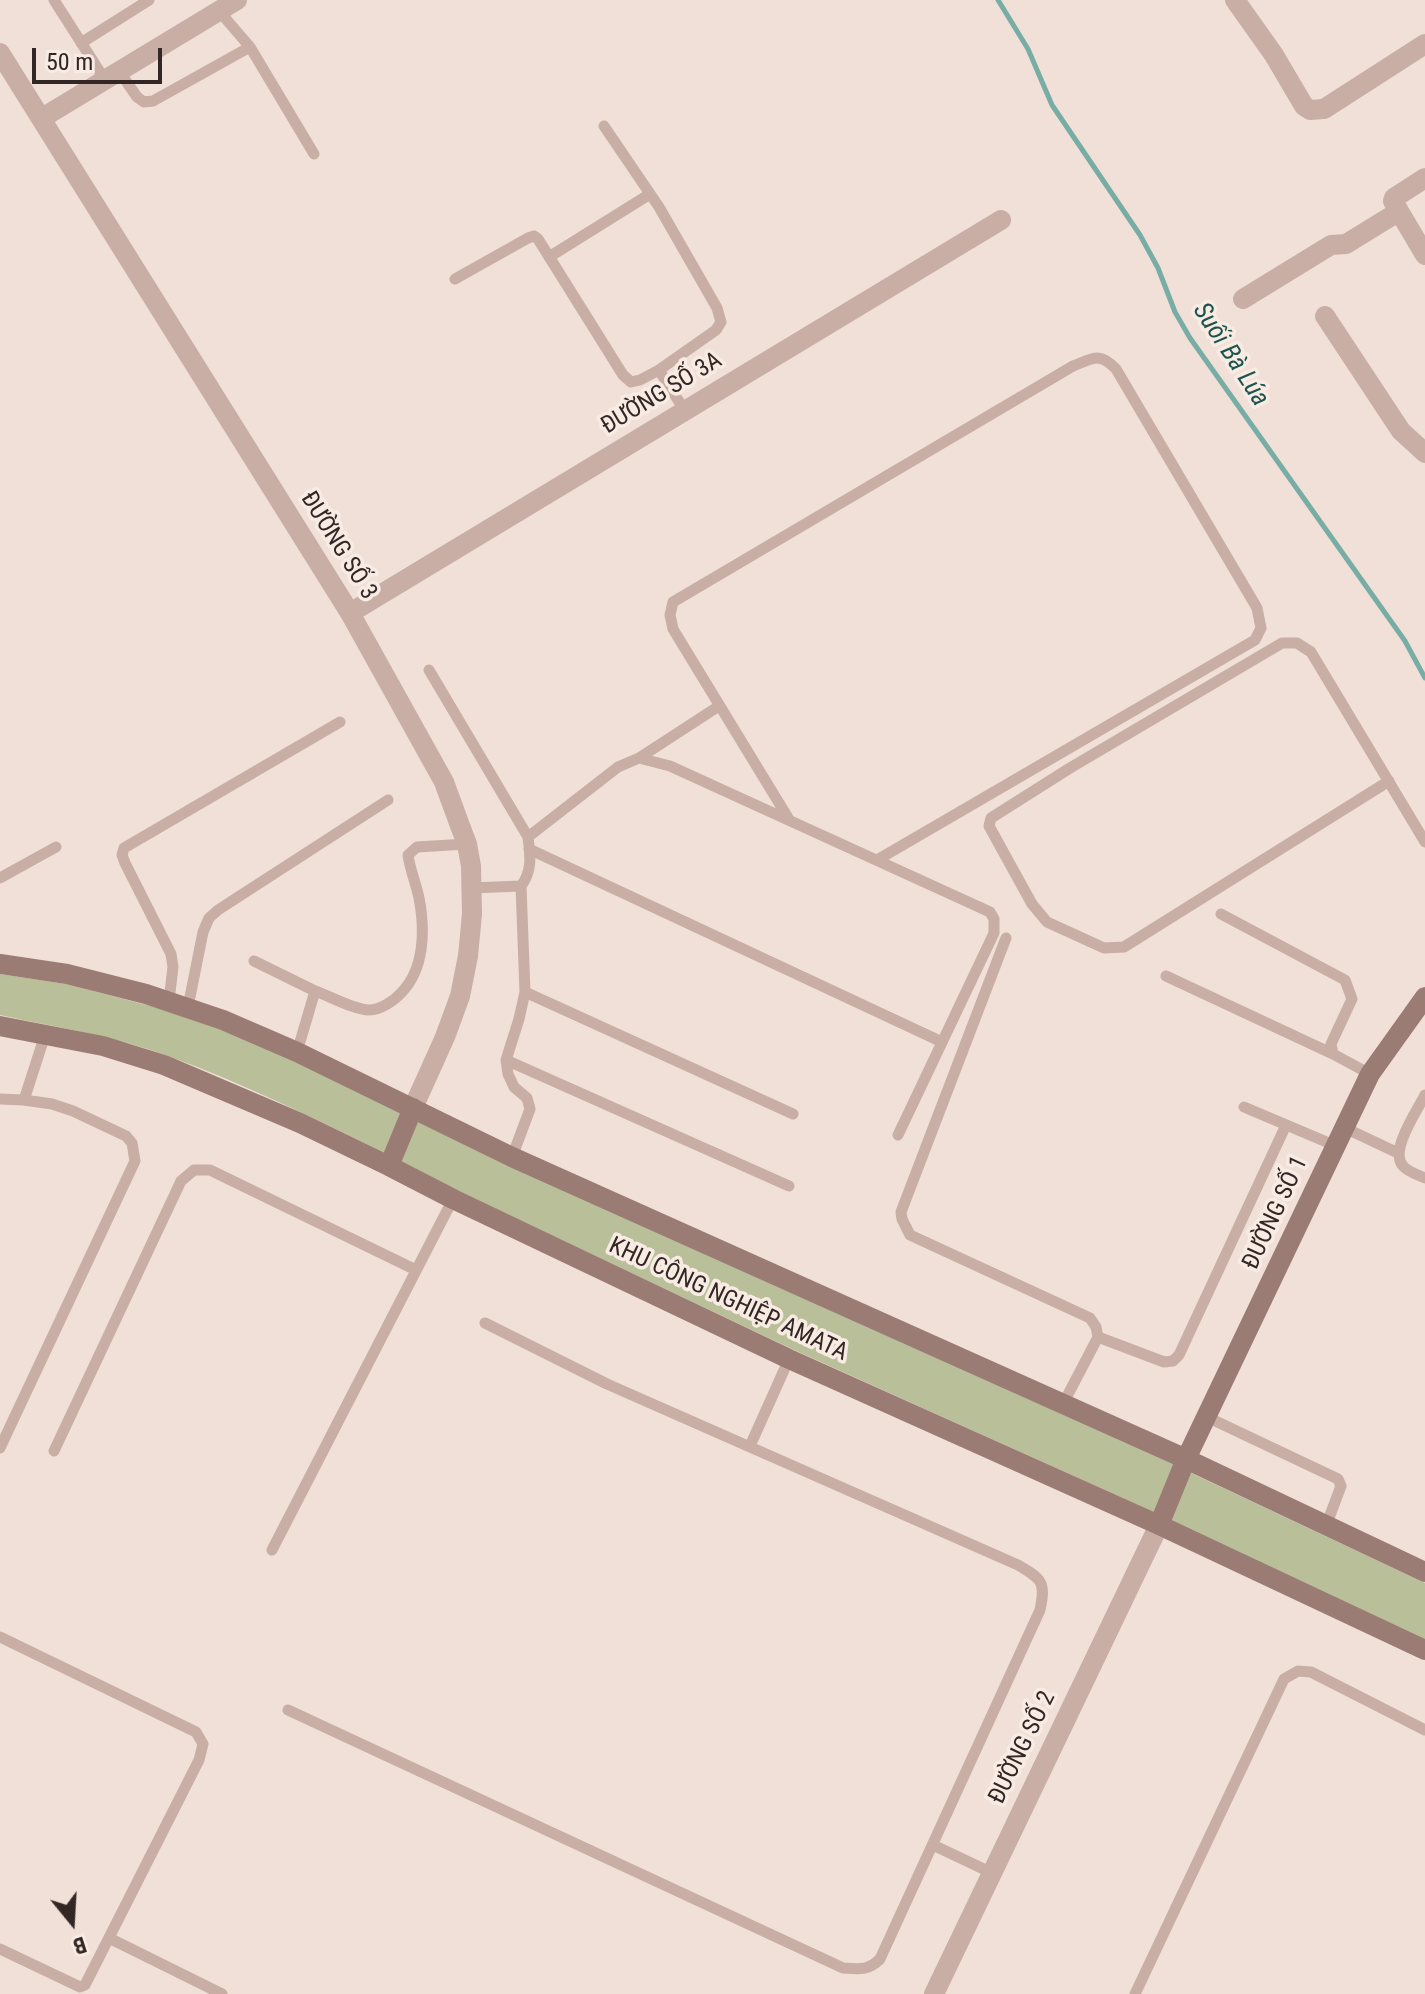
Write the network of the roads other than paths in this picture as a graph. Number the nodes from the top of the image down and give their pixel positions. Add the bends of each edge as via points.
1 (54, 0) edge
2 (149, 0) edge
3 (237, 0) edge
4 (1235, 0) edge
5 (219, 11) junction
6 (81, 43) junction
7 (1425, 44) edge
8 (250, 47) junction
9 (0, 53) edge
10 (112, 76) junction
11 (42, 118) junction
12 (604, 126) dead end
13 (314, 154) dead end
14 (1425, 178) edge
15 (650, 194) junction
16 (1398, 212) junction
17 (1001, 220) dead end
18 (1425, 255) edge
19 (549, 257) junction
20 (455, 279) dead end
21 (1243, 299) dead end
22 (1325, 316) dead end
23 (659, 370) junction
24 (685, 411) junction
25 (1425, 453) edge
26 (350, 613) junction
27 (429, 670) dead end
28 (719, 706) junction
29 (340, 722) dead end
30 (639, 758) junction
31 (1389, 781) junction
32 (388, 800) dead end
33 (790, 821) junction
34 (1425, 842) edge
35 (529, 843) junction
36 (467, 844) junction
37 (56, 847) dead end
38 (877, 860) junction
39 (0, 878) edge
40 (521, 886) junction
41 (471, 888) junction
42 (1221, 914) dead end
43 (1006, 938) dead end
44 (254, 961) dead end
45 (0, 964) edge
46 (1166, 976) dead end
47 (315, 991) junction
48 (525, 992) junction
49 (1425, 997) edge
50 (178, 1004) junction
51 (0, 1026) edge
52 (45, 1035) junction
53 (942, 1042) junction
54 (297, 1052) junction
55 (1333, 1054) junction
56 (506, 1060) junction
57 (1370, 1074) junction
58 (1425, 1095) edge
59 (0, 1099) edge
60 (24, 1100) junction
61 (1244, 1107) dead end
62 (413, 1108) junction
63 (793, 1114) dead end
64 (1286, 1125) junction
65 (898, 1135) dead end
66 (1340, 1137) junction
67 (1398, 1153) junction
68 (512, 1157) junction
69 (389, 1166) junction
70 (1425, 1178) edge
71 (789, 1186) dead end
72 (453, 1199) junction
73 (416, 1270) junction
74 (485, 1323) dead end
75 (1098, 1337) junction
76 (789, 1359) junction
77 (1063, 1404) junction
78 (1207, 1417) junction
79 (750, 1446) junction
80 (0, 1448) edge
81 (54, 1451) dead end
82 (1186, 1459) junction
83 (1159, 1525) junction
84 (1326, 1526) junction
85 (272, 1550) dead end
86 (1425, 1572) edge
87 (0, 1637) edge
88 (1425, 1650) edge
89 (288, 1710) dead end
90 (1425, 1730) edge
91 (933, 1845) junction
92 (992, 1873) junction
93 (109, 1938) junction
94 (0, 1949) edge
95 (222, 1994) edge
96 (934, 1994) edge
97 (1135, 1994) edge

1 - 6 lane
2 - 6 lane
3 - 5 street
4 - 7 street via 1310,110 1324,109
5 - 8 lane
5 - 10 street
6 - 10 lane
8 - 10 lane via 153,101 144,102
8 - 13 lane
9 - 11 street, ĐƯỜNG SỐ 3
10 - 11 street
11 - 26 street, ĐƯỜNG SỐ 3
12 - 15 lane
14 - 16 street via 1394,198
15 - 19 lane
15 - 23 lane via 721,322
16 - 18 street
16 - 21 street via 1346,244 1331,245
17 - 24 street, ĐƯỜNG SỐ 3A
19 - 20 lane via 534,236
19 - 23 lane via 623,375 631,382
22 - 25 street via 1401,431
23 - 24 lane
24 - 26 street, ĐƯỜNG SỐ 3A
26 - 36 street, ĐƯỜNG SỐ 3 via 444,782
27 - 35 lane
28 - 30 lane
28 - 33 lane
28 - 38 lane via 673,629 673,602 1073,366 1096,357 1107,360 1257,608 1261,628 1255,640
29 - 50 lane via 124,848 125,863 171,954
30 - 33 lane via 670,766
30 - 35 lane via 618,767
31 - 31 lane via 1124,947 1104,948 1047,922 989,826 991,818 1070,768 1282,643 1297,643 1311,652
31 - 34 lane
32 - 50 lane via 209,918
33 - 38 lane
35 - 40 lane via 531,863
35 - 53 lane
36 - 41 street, ĐƯỜNG SỐ 3
36 - 47 lane via 417,847 408,855 422,941 413,978 396,998 371,1010
37 - 39 lane
38 - 53 lane via 990,912 994,919 994,933
40 - 41 lane
40 - 48 lane
41 - 62 street, ĐƯỜNG SỐ 3 via 471,935 460,996
42 - 55 lane via 1345,980 1352,999 1331,1044
43 - 75 lane via 902,1219 910,1235 1090,1318
44 - 47 lane
45 - 50 street, KHU CÔNG NGHIỆP AMATA via 67,974
46 - 55 lane
47 - 54 lane
48 - 56 lane
48 - 63 lane
49 - 57 street, ĐƯỜNG SỐ 1
50 - 54 street, KHU CÔNG NGHIỆP AMATA
51 - 52 street, KHU CÔNG NGHIỆP AMATA
52 - 60 lane
52 - 69 street, KHU CÔNG NGHIỆP AMATA via 164,1065
53 - 65 lane
54 - 62 street, KHU CÔNG NGHIỆP AMATA
55 - 57 lane
56 - 68 lane via 514,1087 527,1098 530,1109
56 - 71 lane
57 - 66 street, ĐƯỜNG SỐ 1
58 - 67 lane
59 - 60 lane
60 - 80 lane via 73,1111 126,1136 135,1161
61 - 64 lane
62 - 68 street, KHU CÔNG NGHIỆP AMATA
62 - 69 street
64 - 66 lane
64 - 75 lane via 1179,1355 1164,1362
66 - 67 lane
66 - 78 street, ĐƯỜNG SỐ 1
67 - 70 lane via 1404,1168
68 - 77 street, KHU CÔNG NGHIỆP AMATA
69 - 72 street, KHU CÔNG NGHIỆP AMATA
72 - 73 lane
72 - 76 street, KHU CÔNG NGHIỆP AMATA
73 - 81 lane via 210,1170 194,1170 181,1181
73 - 85 lane
74 - 79 lane
75 - 77 lane
76 - 79 lane
76 - 83 street, KHU CÔNG NGHIỆP AMATA
77 - 82 street, KHU CÔNG NGHIỆP AMATA
78 - 82 street, ĐƯỜNG SỐ 1
78 - 84 lane via 1338,1479 1341,1486
79 - 91 lane via 1038,1577 1044,1591 1040,1610
82 - 83 street, ĐƯỜNG SỐ 1
82 - 84 street, KHU CÔNG NGHIỆP AMATA
83 - 88 street, KHU CÔNG NGHIỆP AMATA
83 - 92 street, ĐƯỜNG SỐ 2
84 - 86 street, KHU CÔNG NGHIỆP AMATA
87 - 93 lane via 196,1732 203,1744
89 - 91 lane via 843,1968 865,1970 880,1959
90 - 97 lane via 1311,1672 1298,1671 1284,1679
91 - 92 lane
92 - 96 street, ĐƯỜNG SỐ 2
93 - 94 lane via 80,1987
93 - 95 lane

